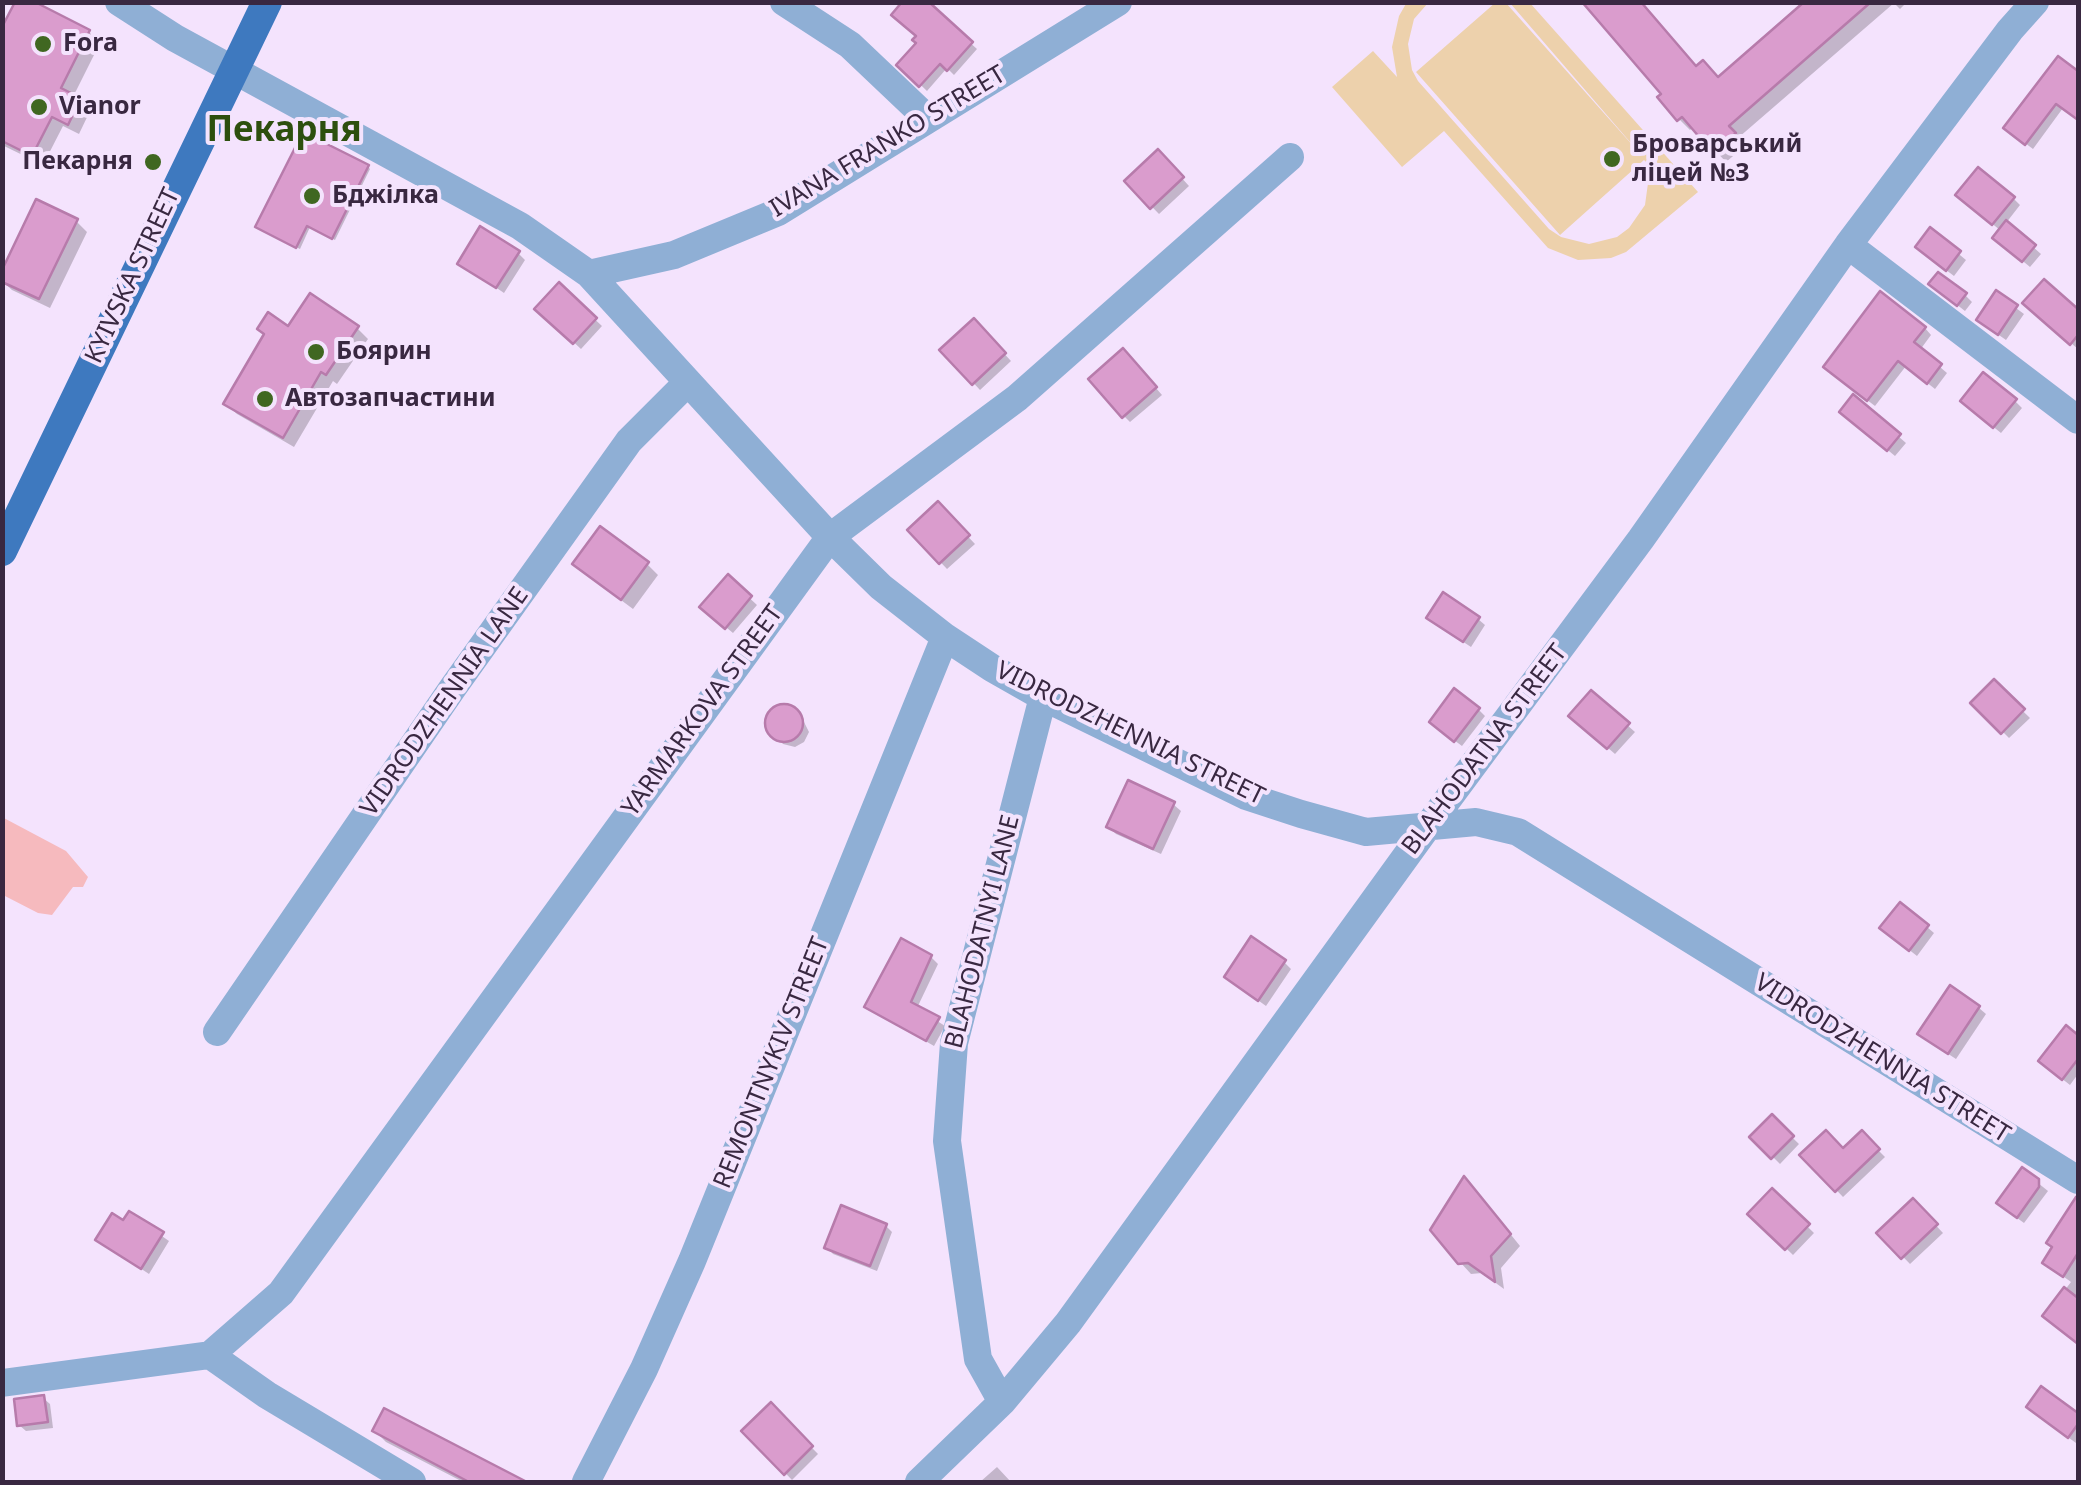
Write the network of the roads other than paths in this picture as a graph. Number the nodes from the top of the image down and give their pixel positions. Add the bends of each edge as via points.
1 (118, 2) edge
2 (266, 2) edge
3 (784, 2) edge
4 (1118, 2) edge
5 (2035, 2) edge
6 (233, 68) junction
7 (928, 119) junction
8 (1290, 157) dead end
9 (1848, 245) junction
10 (590, 274) junction
11 (687, 383) junction
12 (2078, 420) edge
13 (830, 538) junction
14 (2, 551) edge
15 (945, 637) junction
16 (1043, 698) junction
17 (1428, 826) junction
18 (217, 1032) dead end
19 (2078, 1180) edge
20 (210, 1354) junction
21 (2, 1383) edge
22 (1002, 1402) junction
23 (412, 1482) edge
24 (586, 1482) edge
25 (919, 1482) edge

1 - 6 street, VIDRODZHENNIA STREET
2 - 6 main road, KYIVSKA STREET
3 - 7 street via 850,46
4 - 7 street, IVANA FRANKO STREET
5 - 9 street, BLAHODATNA STREET
6 - 10 street, VIDRODZHENNIA STREET via 520,226
6 - 14 main road, KYIVSKA STREET
7 - 10 street, IVANA FRANKO STREET via 778,212 674,255
8 - 13 street, YARMARKOVA STREET via 1017,398
9 - 12 street
9 - 17 street, BLAHODATNA STREET
10 - 11 street, VIDRODZHENNIA STREET
11 - 13 street, VIDRODZHENNIA STREET
11 - 18 street, VIDRODZHENNIA LANE via 629,440
13 - 15 street, VIDRODZHENNIA STREET
13 - 20 street, YARMARKOVA STREET via 281,1292
15 - 16 street, VIDRODZHENNIA STREET
15 - 24 street, REMONTNYKIV STREET via 692,1261
16 - 17 street, VIDRODZHENNIA STREET via 1246,796 1366,832
16 - 22 street, BLAHODATNYI LANE via 954,1044 947,1141 978,1360
17 - 19 street, VIDRODZHENNIA STREET via 1476,822 1518,832
17 - 22 street, BLAHODATNA STREET via 1068,1322
20 - 21 street
20 - 23 street
22 - 25 street, BLAHODATNA STREET

